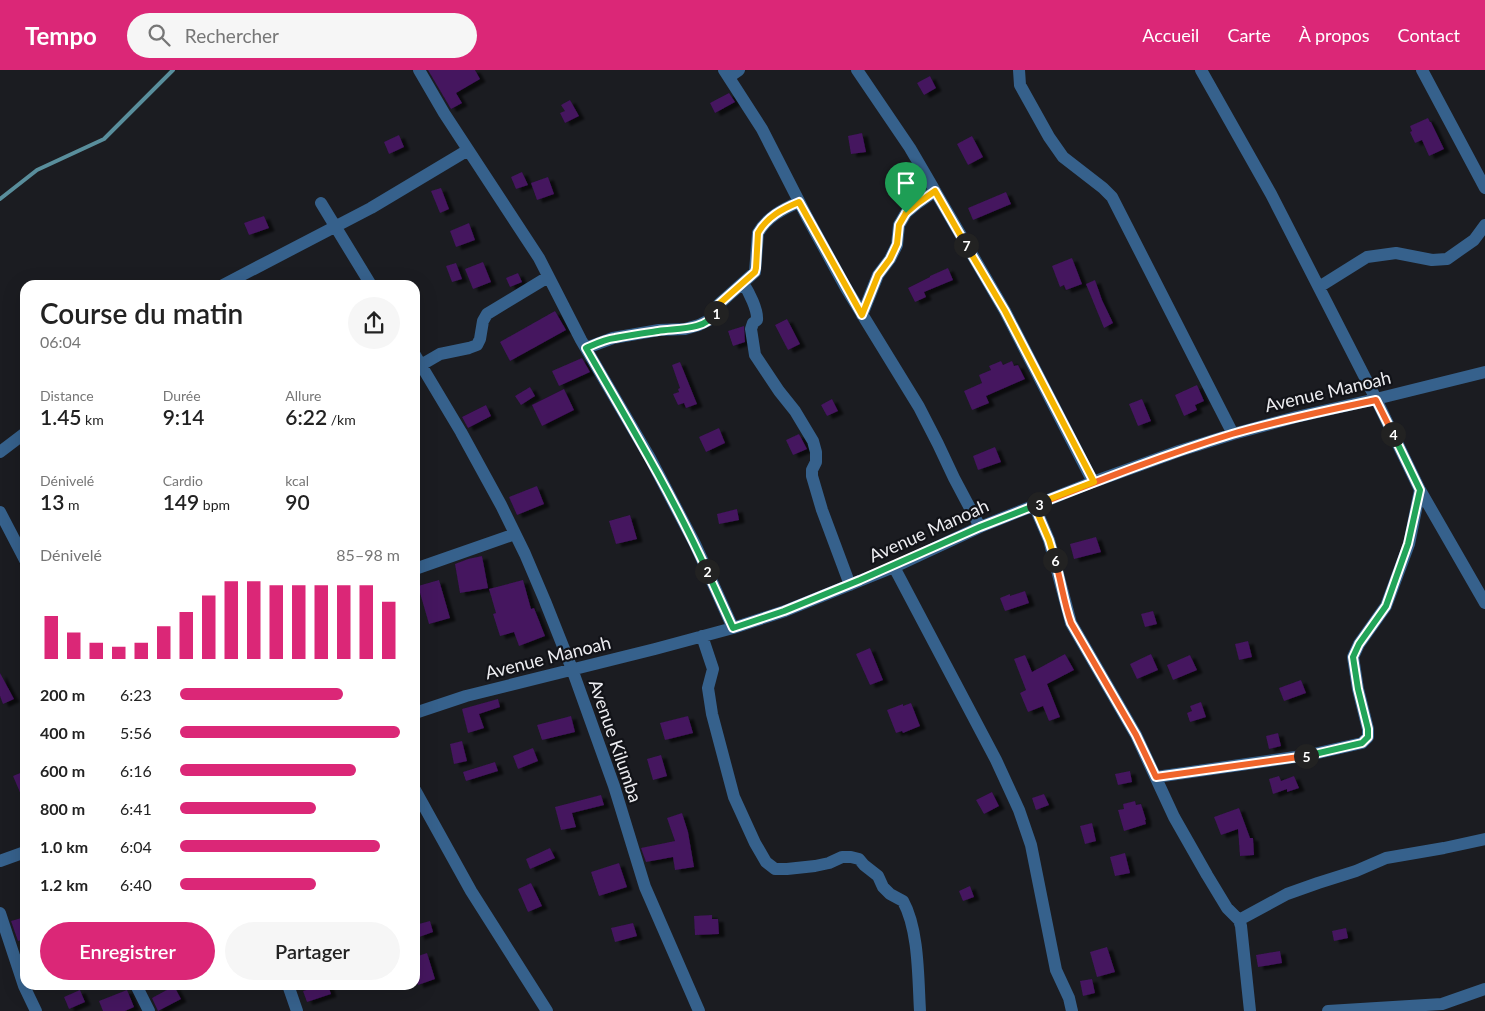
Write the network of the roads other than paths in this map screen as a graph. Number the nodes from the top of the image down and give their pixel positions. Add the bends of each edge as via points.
1 (419, 70) edge
2 (857, 70) edge
3 (1019, 70) edge
4 (1201, 70) edge
5 (1422, 70) edge
6 (730, 72) edge
7 (468, 150) junction
8 (1485, 188) edge
9 (935, 191) junction
10 (799, 202) junction
11 (321, 203) dead end
12 (1485, 224) edge
13 (335, 226) junction
14 (548, 277) junction
15 (232, 280) edge
16 (368, 280) edge
17 (743, 283) junction
18 (1319, 287) junction
19 (862, 315) junction
20 (586, 348) junction
21 (420, 359) edge
22 (420, 363) edge
23 (1485, 372) edge
24 (1376, 400) junction
25 (1233, 434) junction
26 (20, 437) edge
27 (0, 452) edge
28 (1094, 482) junction
29 (1420, 490) junction
30 (1034, 505) junction
31 (0, 512) edge
32 (980, 527) junction
33 (515, 534) junction
34 (20, 550) edge
35 (894, 566) junction
36 (420, 567) edge
37 (850, 584) junction
38 (1485, 603) edge
39 (733, 628) junction
40 (702, 636) junction
41 (572, 669) junction
42 (420, 711) edge
43 (1156, 777) junction
44 (420, 799) edge
45 (1485, 839) edge
46 (20, 853) edge
47 (1, 858) edge
48 (0, 913) edge
49 (1239, 920) junction
50 (20, 974) edge
51 (1485, 989) edge
52 (26, 990) edge
53 (138, 990) edge
54 (290, 990) edge
55 (36, 1011) edge
56 (149, 1011) edge
57 (298, 1011) edge
58 (547, 1011) edge
59 (699, 1011) edge
60 (920, 1011) edge
61 (1072, 1011) edge
62 (1250, 1011) edge
63 (1328, 1011) edge

1 - 7 street
2 - 9 street
3 - 25 street via 1020,85 1063,157 1112,198
4 - 18 street
5 - 8 street
6 - 10 street
7 - 13 street
7 - 14 street via 539,258
9 - 19 street via 906,213 899,225 897,244 878,275
9 - 28 street via 1005,311
10 - 17 street via 781,209 761,228 755,272
10 - 19 street
11 - 13 street
12 - 18 street via 1474,240 1447,259 1432,260 1396,253 1367,257
13 - 15 street
13 - 16 street
14 - 20 street
14 - 21 street via 487,314 477,344
17 - 20 street via 719,304 713,318 698,326 613,338
17 - 37 street via 757,315 750,329 755,355 813,441 816,462 812,476
18 - 24 street
19 - 32 street via 919,407
20 - 39 street via 650,458 695,544
22 - 33 street, Avenue Kilumba via 462,432
23 - 24 street, Avenue Manoah
24 - 25 street, Avenue Manoah
24 - 29 street
25 - 28 street, Avenue Manoah
26 - 27 street
28 - 30 street, Avenue Manoah
29 - 38 street
29 - 43 street via 1408,544 1386,606 1353,657 1368,737 1362,743 1309,755
30 - 32 street, Avenue Manoah
30 - 43 street via 1049,540 1071,623 1136,735
31 - 34 street
32 - 35 street, Avenue Manoah
33 - 36 street
33 - 41 street, Avenue Kilumba
35 - 37 street, Avenue Manoah
35 - 61 street via 1019,810 1031,845 1056,970 1070,998
37 - 39 street, Avenue Manoah
39 - 40 street, Avenue Manoah
40 - 41 street, Avenue Manoah
40 - 60 street via 713,669 708,688 712,714 734,797 766,862 775,869 787,870 852,857 878,876 890,894 904,901 914,937
41 - 42 street, Avenue Manoah
41 - 59 street, Avenue Kilumba via 614,786 645,887
43 - 49 street via 1207,875 1227,908
44 - 58 street via 466,883
45 - 49 street via 1386,858 1287,894
46 - 47 street
48 - 50 street
49 - 62 street
51 - 63 street via 1442,1004
52 - 55 street
53 - 56 street
54 - 57 street

